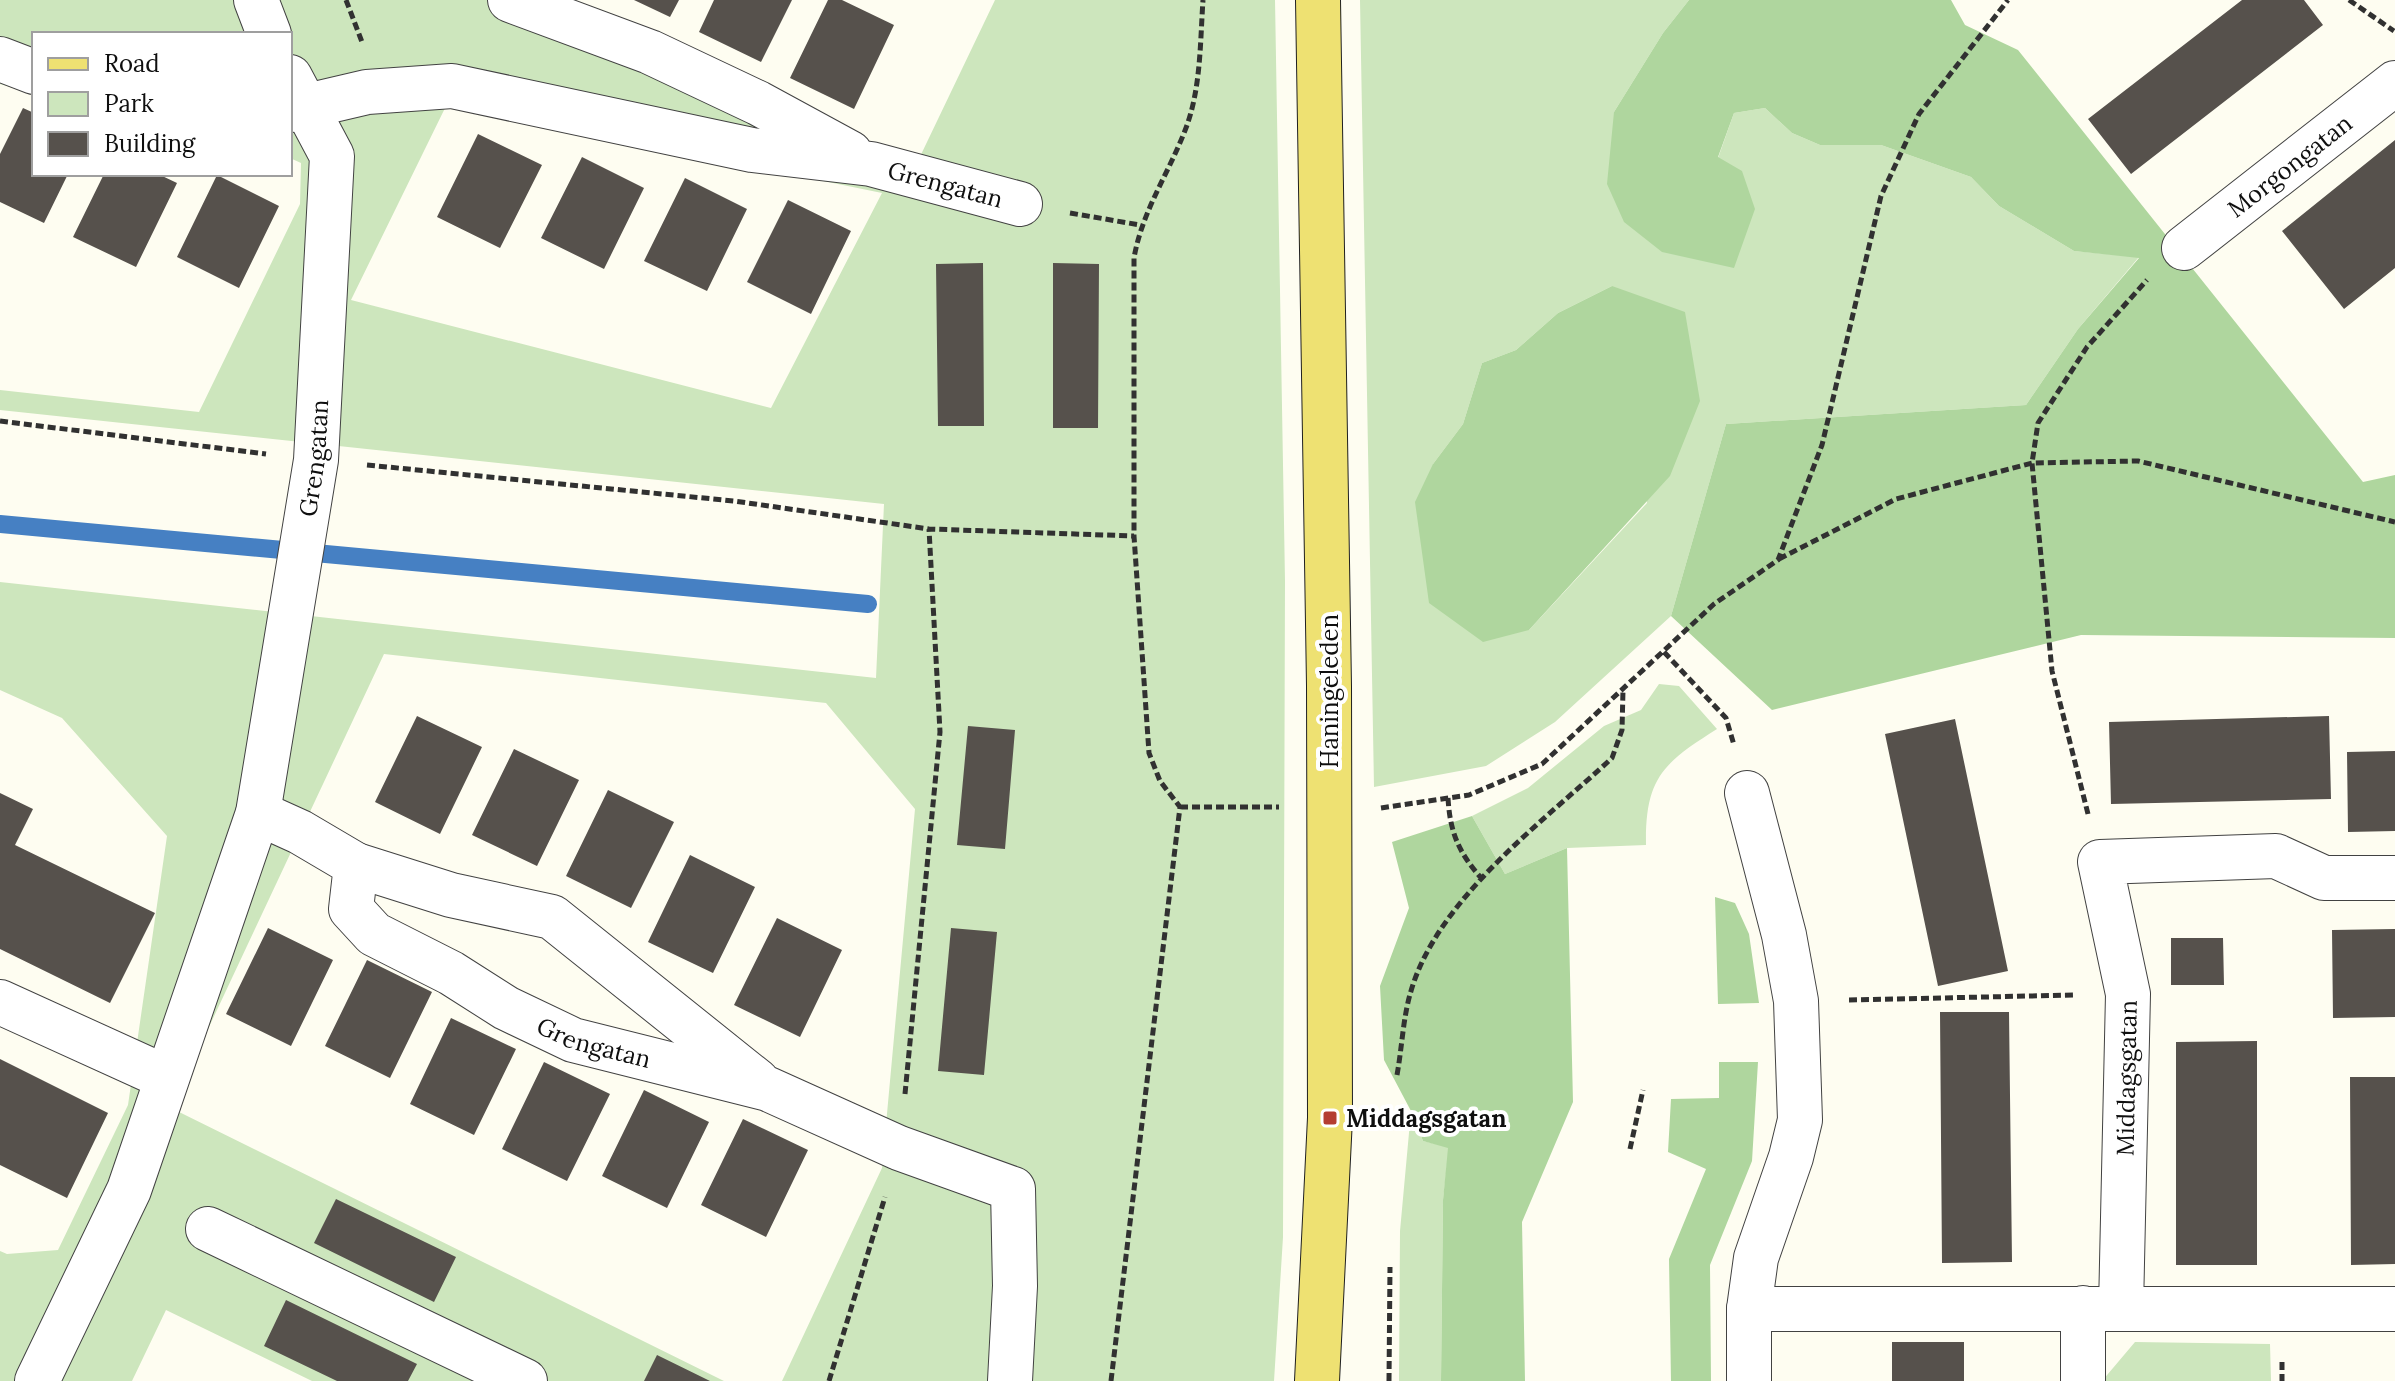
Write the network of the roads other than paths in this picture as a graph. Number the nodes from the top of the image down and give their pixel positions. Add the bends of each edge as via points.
1 (256, 0) edge
2 (510, 0) edge
3 (1318, 0) edge
4 (268, 32) edge
5 (0, 59) edge
6 (32, 71) edge
7 (2395, 83) edge
8 (295, 98) edge
9 (871, 164) junction
10 (1020, 204) road end
11 (2184, 248) road end
12 (1747, 793) road end
13 (258, 813) junction
14 (356, 865) junction
15 (2395, 878) edge
16 (0, 1002) edge
17 (165, 1077) junction
18 (768, 1089) junction
19 (208, 1229) dead end
20 (2102, 1308) junction
21 (1749, 1309) junction
22 (2395, 1309) edge
23 (37, 1381) edge
24 (525, 1381) edge
25 (1010, 1381) edge
26 (1317, 1381) edge
27 (1749, 1381) edge
28 (2083, 1381) edge

1 - 4 street
2 - 9 street, Grengatan via 650,52
3 - 26 main road, Haningeleden via 1330,1118
5 - 6 street
7 - 11 street, Morgongatan
8 - 9 street, Grengatan via 452,86 752,150
8 - 13 street, Grengatan via 332,156 316,460
9 - 10 street, Grengatan
12 - 21 street via 1796,1001 1800,1120 1756,1258
13 - 14 street, Grengatan
13 - 17 street, Grengatan
14 - 18 street, Grengatan via 451,895 552,917
14 - 18 street, Grengatan via 351,909 374,934 506,1008 573,1040
15 - 20 street, Middagsgatan via 2324,878 2276,856 2100,862 2128,994
16 - 17 street
17 - 23 street, Grengatan via 129,1190
18 - 25 street, Grengatan via 899,1148 1013,1189
19 - 24 street
20 - 21 street
20 - 22 street
20 - 28 street, Middagsgatan
21 - 27 street

